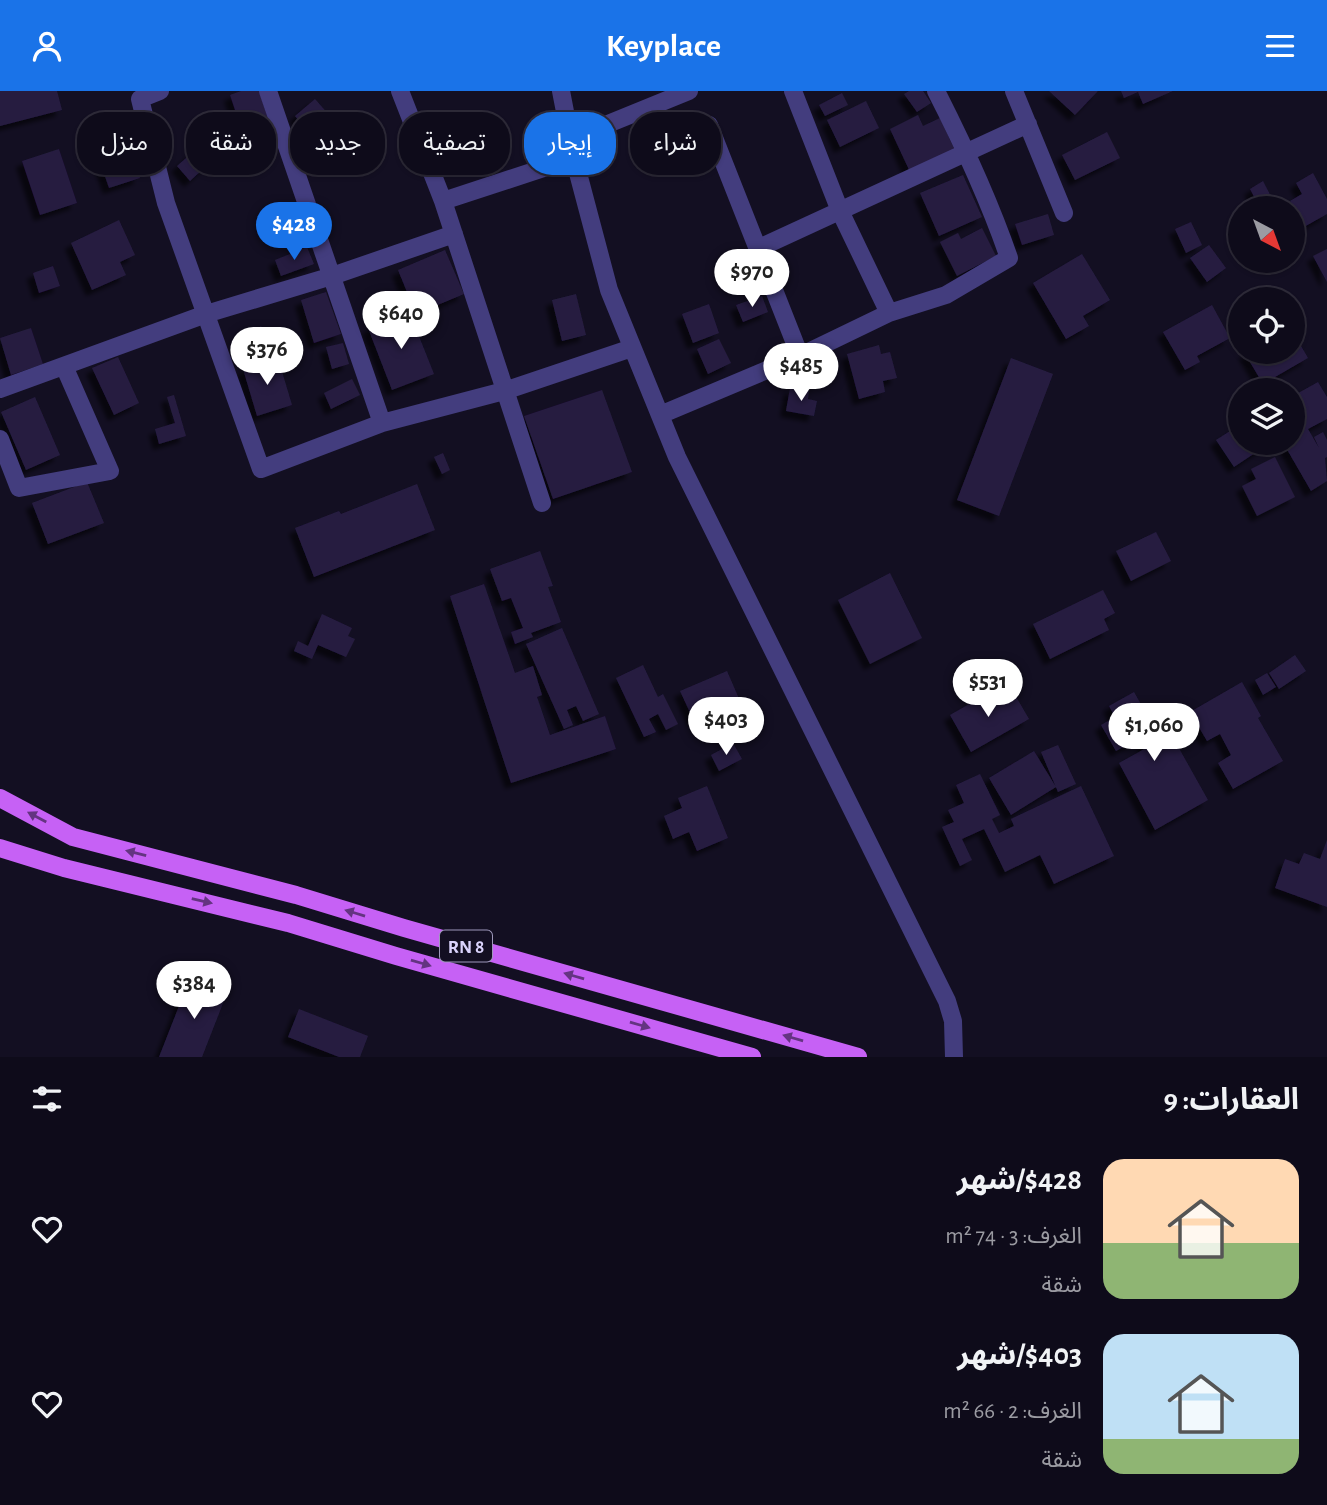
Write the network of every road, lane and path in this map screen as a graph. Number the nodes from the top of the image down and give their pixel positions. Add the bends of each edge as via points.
1 (160, 91) edge
2 (268, 91) edge
3 (400, 91) edge
4 (561, 91) edge
5 (689, 91) edge
6 (793, 91) edge
7 (936, 91) edge
8 (1014, 91) edge
9 (565, 112) edge
10 (616, 121) edge
11 (1028, 124) junction
12 (968, 153) junction
13 (721, 156) edge
14 (524, 174) edge
15 (578, 175) edge
16 (443, 201) junction
17 (840, 211) junction
18 (1064, 213) dead end
19 (454, 234) junction
20 (757, 249) junction
21 (332, 277) junction
22 (890, 313) junction
23 (206, 314) junction
24 (632, 348) junction
25 (800, 356) junction
26 (64, 366) junction
27 (0, 389) edge
28 (504, 391) junction
29 (660, 415) junction
30 (382, 423) junction
31 (0, 439) edge
32 (542, 503) dead end
33 (0, 798) edge
34 (0, 848) edge
35 (752, 1057) edge
36 (858, 1057) edge
37 (954, 1057) edge

1 - 23 street via 140,99 166,203
2 - 21 street
3 - 16 street
4 - 9 street
5 - 10 street
6 - 17 street
7 - 12 street
8 - 11 street
11 - 12 street
11 - 18 street
12 - 17 street
12 - 22 street via 1009,258 946,295
13 - 20 street
14 - 16 street
15 - 24 street via 608,290
16 - 19 street
17 - 20 street
17 - 22 street
19 - 21 street
19 - 28 street
20 - 25 street
21 - 23 street
21 - 30 street
22 - 25 street
23 - 26 street
23 - 30 street via 261,469
24 - 28 street
24 - 29 street
25 - 29 street
26 - 27 street
26 - 31 street via 110,471 19,488
28 - 30 street
28 - 32 street
29 - 37 street via 947,1001
36 -> 33 main road, RN 8 via 272,888 73,837
34 -> 35 main road, RN 8 via 265,916

